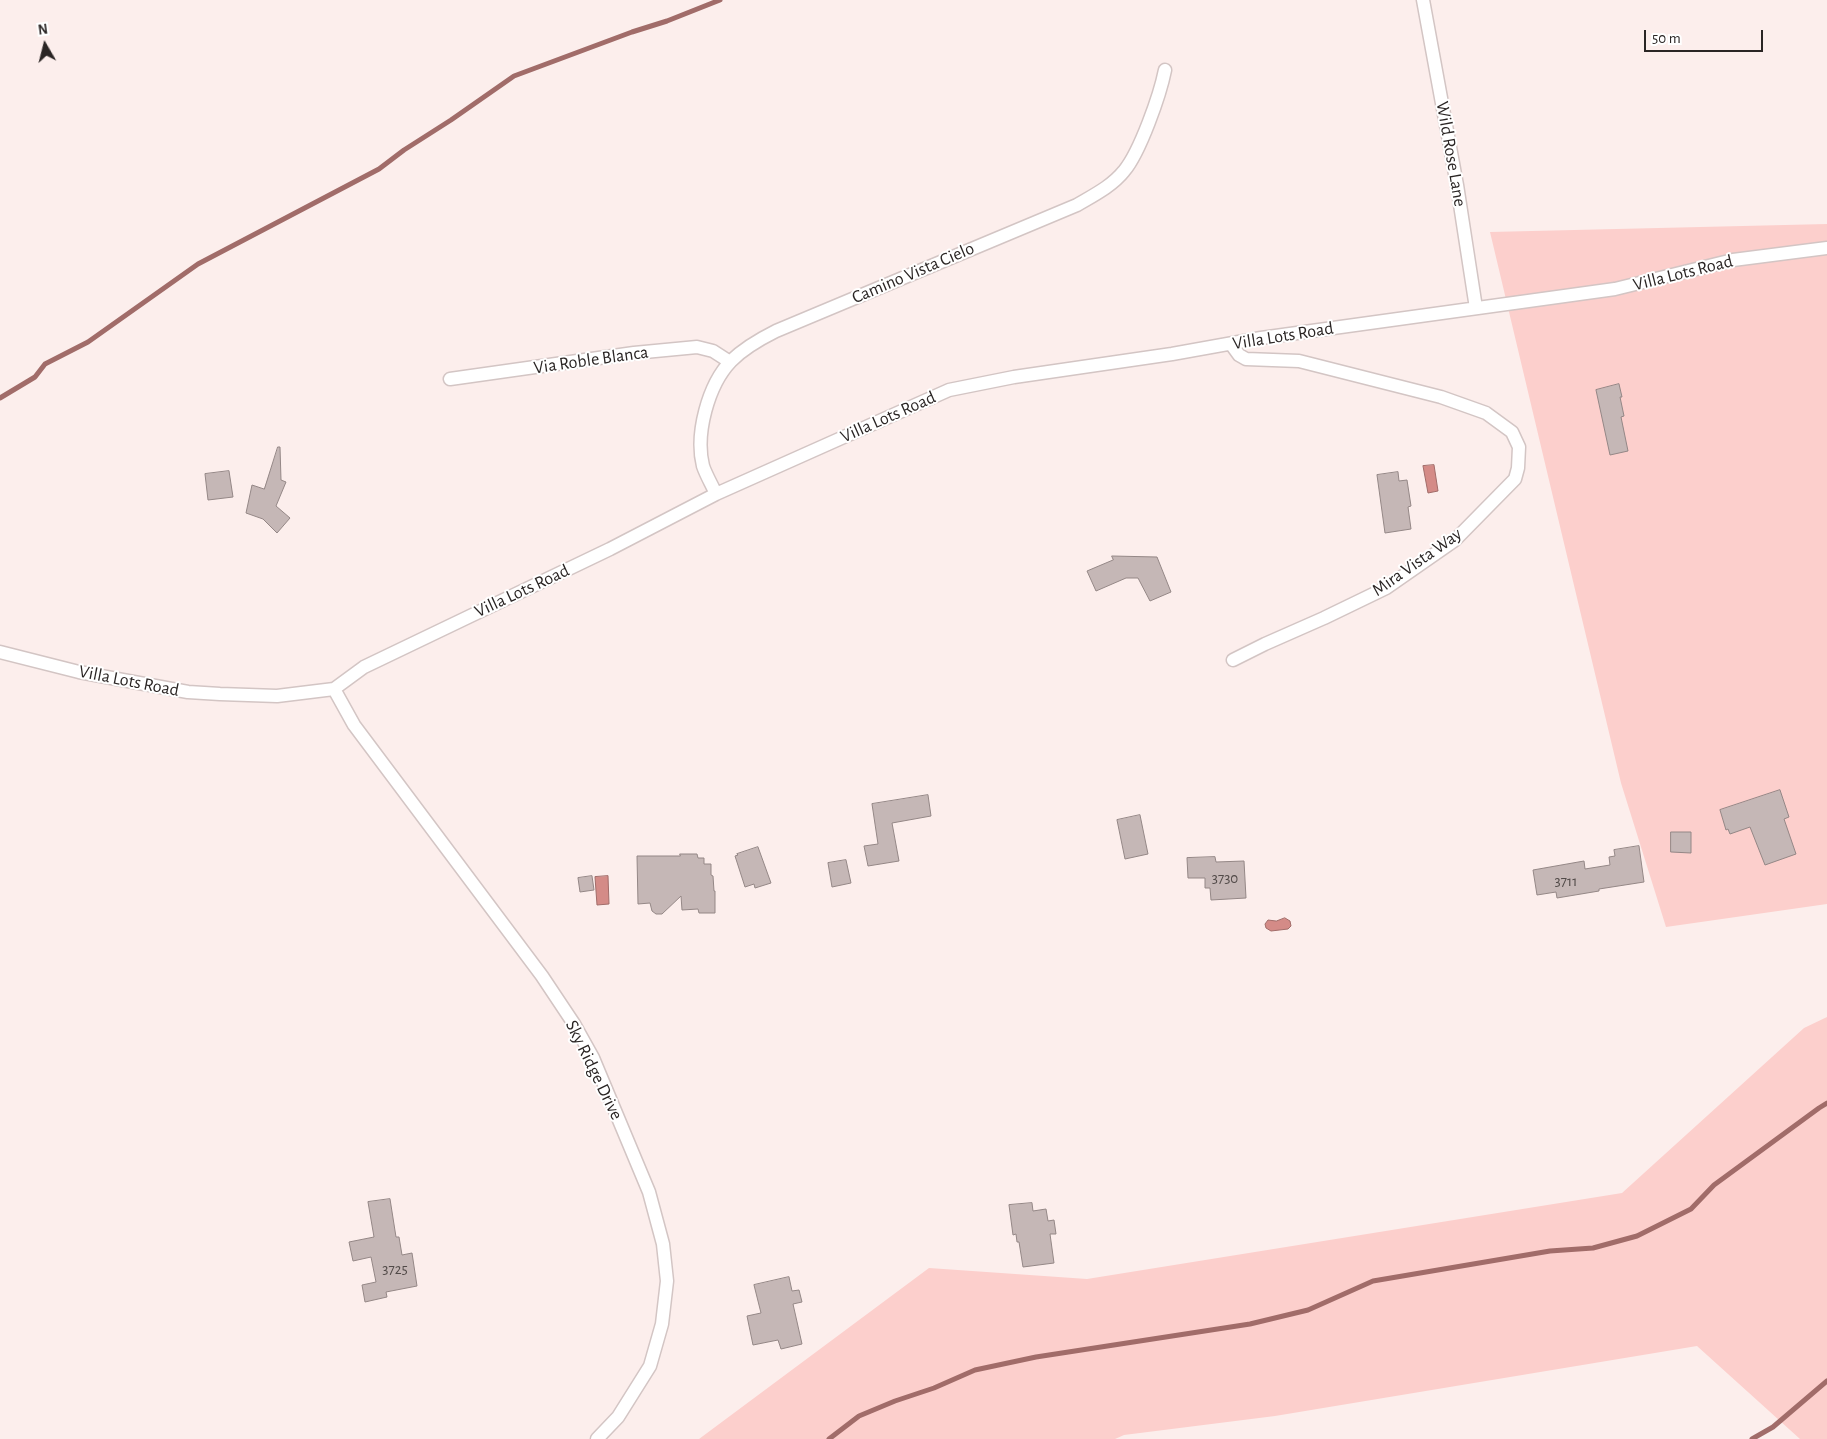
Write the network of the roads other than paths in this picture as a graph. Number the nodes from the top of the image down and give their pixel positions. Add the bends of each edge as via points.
1 (1423, 0) edge
2 (1166, 70) dead end
3 (1827, 248) edge
4 (1476, 308) junction
5 (1231, 344) junction
6 (730, 362) junction
7 (450, 379) dead end
8 (716, 494) junction
9 (0, 652) edge
10 (1233, 660) dead end
11 (334, 689) junction
12 (597, 1439) edge

1 - 4 street, Wild Rose Lane via 1458,185
2 - 6 street, Camino Vista Cielo via 1138,147 1125,170 1103,190 1077,205 776,330
3 - 4 street, Villa Lots Road via 1733,260 1615,289
4 - 5 street, Villa Lots Road
5 - 8 street, Villa Lots Road via 949,390
5 - 10 street, Mira Vista Way via 1238,355 1246,358 1299,362 1441,397 1486,413 1512,432 1519,447 1515,479 1455,540 1386,588
6 - 7 street, Via Roble Blanca via 713,351 697,347
6 - 8 street, Camino Vista Cielo via 703,415 700,445 703,467
8 - 11 street, Villa Lots Road via 610,550 364,666
9 - 11 street, Villa Lots Road via 80,672 188,692 277,696
11 - 12 street, Sky Ridge Drive via 354,725 542,976 574,1024 593,1058 649,1192 663,1244 667,1281 662,1324 650,1366 618,1417

